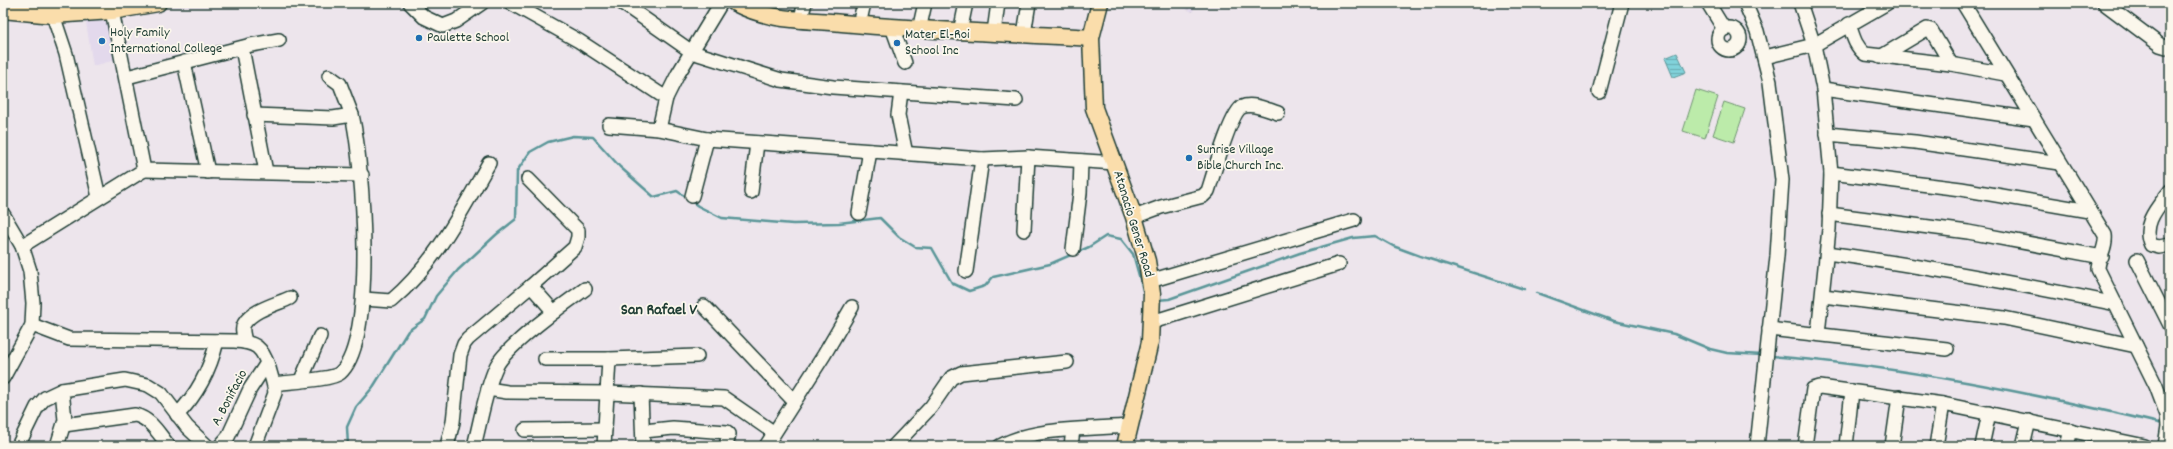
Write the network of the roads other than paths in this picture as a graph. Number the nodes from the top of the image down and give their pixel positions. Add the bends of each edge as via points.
1 (158, 3) edge
2 (410, 3) edge
3 (482, 3) edge
4 (511, 3) edge
5 (622, 3) edge
6 (720, 3) edge
7 (805, 3) edge
8 (864, 3) edge
9 (925, 3) edge
10 (966, 3) edge
11 (998, 3) edge
12 (1029, 3) edge
13 (1100, 3) edge
14 (1622, 3) edge
15 (1708, 3) edge
16 (1745, 3) edge
17 (1887, 3) edge
18 (1963, 3) edge
19 (2104, 3) edge
20 (743, 5) edge
21 (1805, 5) edge
22 (3, 10) edge
23 (112, 11) junction
24 (53, 15) junction
25 (800, 21) junction
26 (1849, 24) junction
27 (860, 25) junction
28 (892, 27) junction
29 (1724, 29) junction
30 (919, 30) junction
31 (1757, 31) junction
32 (960, 32) junction
33 (994, 32) junction
34 (1024, 34) junction
35 (1739, 36) junction
36 (1091, 38) junction
37 (279, 40) dead end
38 (1814, 45) junction
39 (242, 48) junction
40 (2170, 48) edge
41 (692, 52) junction
42 (1765, 57) junction
43 (1880, 57) junction
44 (184, 62) junction
45 (905, 63) dead end
46 (1951, 64) junction
47 (2005, 74) junction
48 (329, 76) dead end
49 (127, 77) junction
50 (1823, 89) junction
51 (901, 92) junction
52 (1599, 92) dead end
53 (666, 98) junction
54 (1016, 100) dead end
55 (1278, 113) dead end
56 (254, 115) junction
57 (352, 115) junction
58 (2034, 119) junction
59 (609, 125) dead end
60 (659, 128) junction
61 (1828, 134) junction
62 (707, 139) junction
63 (757, 143) junction
64 (870, 151) junction
65 (906, 154) junction
66 (1028, 157) junction
67 (982, 159) junction
68 (1081, 161) junction
69 (1115, 162) junction
70 (489, 163) dead end
71 (2060, 163) junction
72 (144, 170) junction
73 (208, 172) junction
74 (266, 172) junction
75 (1831, 173) junction
76 (362, 175) junction
77 (528, 179) dead end
78 (2170, 191) edge
79 (750, 192) dead end
80 (692, 196) dead end
81 (99, 197) junction
82 (2089, 211) junction
83 (859, 213) dead end
84 (3, 214) edge
85 (1829, 214) junction
86 (1134, 217) junction
87 (1354, 220) dead end
88 (7, 229) edge
89 (1024, 230) dead end
90 (2170, 245) edge
91 (22, 246) junction
92 (1073, 248) dead end
93 (1827, 253) junction
94 (2102, 257) junction
95 (2137, 260) dead end
96 (1339, 264) dead end
97 (966, 271) dead end
98 (531, 286) junction
99 (585, 289) dead end
100 (1823, 296) junction
101 (290, 298) dead end
102 (364, 299) junction
103 (1152, 301) junction
104 (2116, 304) junction
105 (704, 306) dead end
106 (852, 307) dead end
107 (554, 312) junction
108 (32, 325) junction
109 (2170, 325) edge
110 (1769, 329) junction
111 (1818, 334) junction
112 (320, 336) dead end
113 (217, 341) junction
114 (245, 342) junction
115 (2136, 346) junction
116 (1946, 349) dead end
117 (697, 356) dead end
118 (546, 358) dead end
119 (609, 359) junction
120 (1067, 362) dead end
121 (7, 363) edge
122 (267, 363) junction
123 (3, 378) edge
124 (302, 380) junction
125 (274, 384) junction
126 (488, 389) junction
127 (62, 390) junction
128 (1852, 391) junction
129 (608, 393) junction
130 (641, 394) junction
131 (1899, 397) junction
132 (794, 401) junction
133 (1944, 404) junction
134 (1989, 414) junction
135 (177, 415) junction
136 (2029, 421) junction
137 (64, 425) junction
138 (1129, 426) junction
139 (605, 429) junction
140 (525, 430) dead end
141 (1073, 430) junction
142 (2071, 430) junction
143 (644, 431) junction
144 (773, 432) junction
145 (2107, 442) edge
146 (258, 445) edge
147 (18, 446) edge
148 (57, 446) edge
149 (166, 446) edge
150 (207, 446) edge
151 (220, 446) edge
152 (447, 446) edge
153 (474, 446) edge
154 (604, 446) edge
155 (643, 446) edge
156 (726, 446) edge
157 (766, 446) edge
158 (894, 446) edge
159 (1000, 446) edge
160 (1070, 446) edge
161 (1125, 446) edge
162 (1757, 446) edge
163 (1805, 446) edge
164 (1846, 446) edge
165 (1892, 446) edge
166 (1936, 446) edge
167 (1982, 446) edge
168 (2023, 446) edge
169 (2067, 446) edge
170 (2145, 446) edge
171 (2164, 446) edge

1 - 23 main road
2 - 3 street via 424,17 443,26 456,21
4 - 53 street via 580,41
5 - 41 street
6 - 41 street
7 - 25 street
8 - 27 street
9 - 30 street
10 - 32 street
11 - 33 street
12 - 34 street
13 - 36 main road, Atanacio Gener Road
14 - 52 street
15 - 29 street
16 - 31 street
17 - 26 street
18 - 47 street
19 - 40 street via 2160,45
20 - 25 main road
21 - 38 street
22 - 24 main road
23 - 24 main road
23 - 49 street
24 - 81 street via 66,54
25 - 27 main road
26 - 38 street
26 - 43 street via 1859,50
27 - 28 main road
28 - 30 main road
28 - 45 street
29 - 35 street via 1731,28
29 - 35 street via 1718,38 1723,48 1734,48 1739,43
30 - 32 main road
31 - 35 street
31 - 42 street
32 - 33 main road
33 - 34 main road
34 - 36 main road
36 - 69 main road, Atanacio Gener Road via 1094,108
37 - 39 street
38 - 42 street
38 - 50 street
39 - 44 street
39 - 56 street
41 - 51 street via 781,80
41 - 53 street
42 - 110 street via 1782,180
43 - 46 street
43 - 46 street via 1926,29 1931,30
44 - 49 street
44 - 73 street
46 - 47 street
47 - 58 street
48 - 57 street via 340,84
49 - 72 street
50 - 58 street
50 - 61 street
51 - 54 street
51 - 65 street via 898,115
53 - 60 street
55 - 86 street via 1247,105 1241,107 1229,129 1208,191 1203,196
56 - 57 street via 333,118
56 - 74 street
57 - 76 street
58 - 71 street
59 - 60 street
60 - 62 street
61 - 71 street via 1915,142
61 - 75 street
62 - 63 street
62 - 80 street
63 - 64 street
63 - 79 street
64 - 65 street
64 - 83 street
65 - 67 street
66 - 67 street
66 - 68 street
66 - 89 street
67 - 97 street
68 - 69 street
68 - 92 street
69 - 86 main road, Atanacio Gener Road
70 - 102 street via 459,217 426,267 411,284 391,301
71 - 82 street
72 - 73 street
72 - 81 street
73 - 74 street
74 - 76 street
75 - 82 street via 1962,188
75 - 85 street
76 - 102 street
77 - 98 street via 578,230 575,247
78 - 90 street via 2149,219 2148,239 2151,245
81 - 91 street
82 - 94 street via 2105,235 2106,243
84 - 88 street
85 - 93 street
85 - 94 street via 1968,232
86 - 103 main road, Atanacio Gener Road via 1147,261
87 - 103 street
88 - 91 street
91 - 108 street via 32,289
93 - 100 street
93 - 104 street via 1983,276
94 - 104 street via 2098,269
95 - 109 street
96 - 103 street
98 - 107 street
98 - 152 street via 464,344 460,355 453,422
99 - 107 street
100 - 111 street
100 - 115 street via 2004,318
101 - 114 street via 251,316 242,331
102 - 124 street via 357,340 350,362 339,374
103 - 138 main road, Atanacio Gener Road via 1143,378
104 - 115 street
105 - 132 street
106 - 132 street
107 - 126 street via 503,356 496,366
108 - 113 street via 69,339
108 - 121 street
110 - 111 street
110 - 162 street
111 - 116 street
112 - 124 street
113 - 114 street
113 - 135 street via 212,364 191,402
114 - 122 street via 261,349
115 - 171 street via 2167,415 2168,426
117 - 119 street
118 - 119 street
119 - 129 street
120 - 158 street via 961,373 951,378 931,407
121 - 123 street
122 - 125 street
122 - 151 street, A. Bonifacio via 250,389 228,437
124 - 125 street
125 - 146 street via 273,400
126 - 129 street via 507,392
126 - 153 street
127 - 135 street via 125,380 148,385 161,393
127 - 137 street
127 - 147 street via 45,398 37,408
128 - 131 street
128 - 163 street via 1820,387 1813,389
128 - 164 street
129 - 130 street
129 - 139 street
130 - 143 street
130 - 144 street via 724,398
131 - 133 street
131 - 165 street
132 - 144 street
133 - 134 street
133 - 166 street
134 - 136 street
134 - 167 street
135 - 150 street
136 - 142 street
136 - 168 street
137 - 148 street
137 - 149 street via 135,415 150,422
138 - 141 street
138 - 161 main road, Atanacio Gener Road
139 - 140 street
139 - 154 street
141 - 159 street via 1028,436
141 - 160 street
142 - 145 street
142 - 169 street
143 - 155 street
143 - 156 street via 673,428 727,432 729,434
144 - 157 street
145 - 170 street

